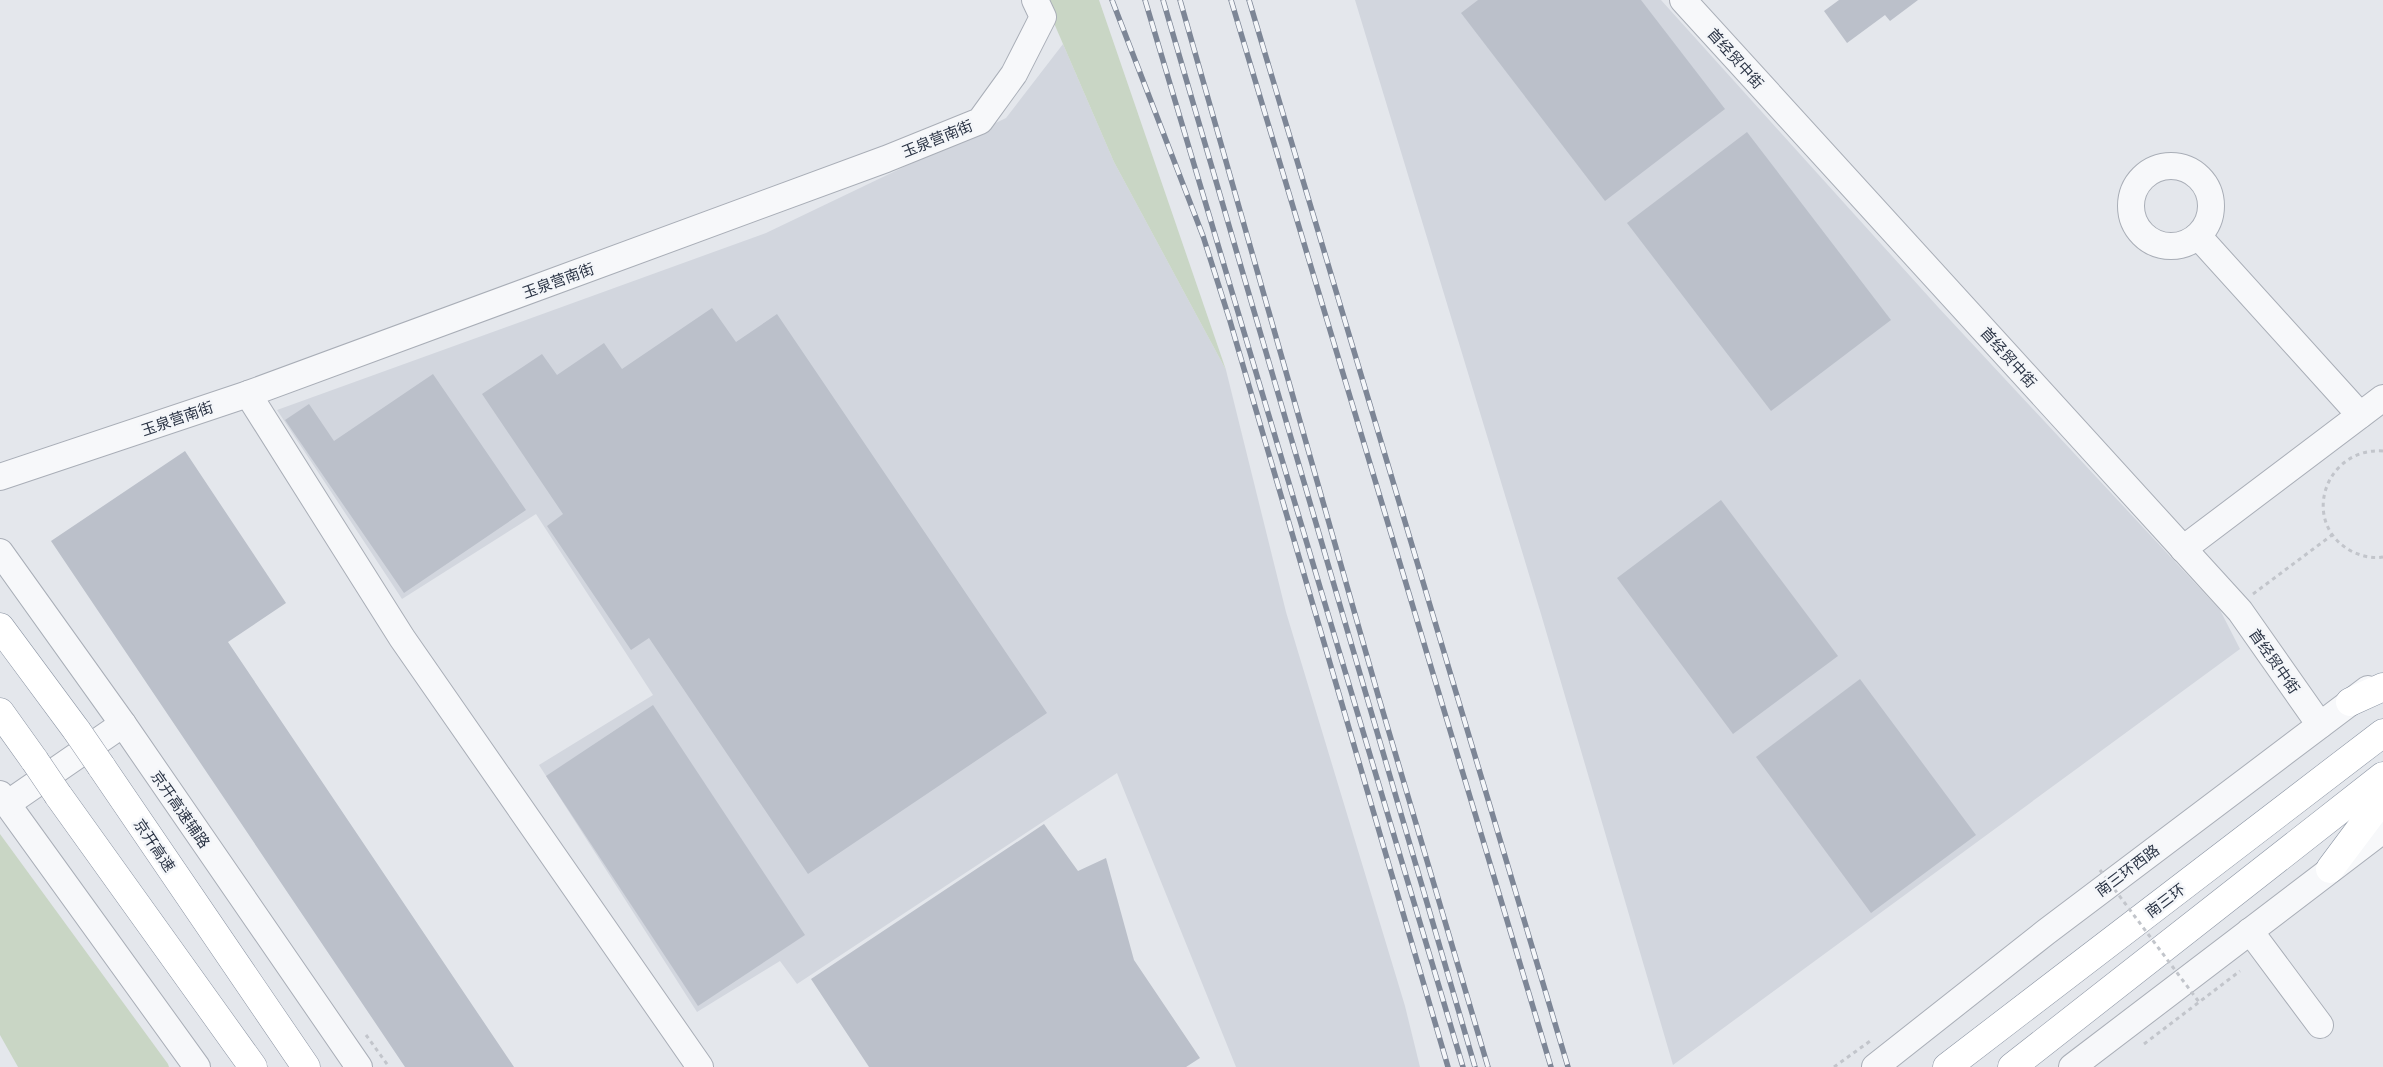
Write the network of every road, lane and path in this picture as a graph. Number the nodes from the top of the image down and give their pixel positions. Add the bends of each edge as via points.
1 (1035, 0) edge
2 (1683, 0) edge
3 (2198, 236) dead end
4 (248, 394) junction
5 (2383, 398) edge
6 (2360, 415) junction
7 (2383, 451) edge
8 (0, 477) edge
9 (2332, 535) junction
10 (2184, 549) junction
11 (0, 552) edge
12 (2383, 557) edge
13 (2236, 606) junction
14 (0, 627) edge
15 (2383, 678) edge
16 (2383, 687) edge
17 (2350, 702) junction
18 (0, 712) edge
19 (123, 724) junction
20 (2320, 725) junction
21 (2383, 733) edge
22 (2383, 776) edge
23 (2383, 798) edge
24 (4, 799) edge
25 (2383, 830) edge
26 (2330, 869) junction
27 (2100, 870) dead end
28 (2250, 931) junction
29 (2240, 971) dead end
30 (2199, 1002) junction
31 (2320, 1025) dead end
32 (1874, 1038) dead end
33 (2144, 1044) dead end
34 (197, 1067) edge
35 (253, 1067) edge
36 (306, 1067) edge
37 (359, 1067) edge
38 (700, 1067) edge
39 (1834, 1067) edge
40 (1875, 1067) edge
41 (1946, 1067) edge
42 (2012, 1067) edge
43 (2072, 1067) edge

1 - 4 street, 玉泉营南街 via 1043,17 1014,74 980,121 886,159
2 - 10 street, 首经贸中街
3 - 6 street
4 - 8 street, 玉泉营南街
4 - 38 street via 402,638
5 - 6 street
6 - 10 street
7 - 9 path via 2364,452 2335,470 2326,485 2322,502
9 - 12 path via 2345,548 2361,556
9 - 13 path
10 - 13 street, 首经贸中街
11 - 19 street, 京开高速辅路
13 - 20 street, 首经贸中街
14 - 36 highway, 京开高速, bridge via 77,731
15 - 17 street, 南三环西路
16 - 17 highway
17 - 20 street, 南三环西路
18 - 35 highway, bridge
19 - 24 street
19 - 37 street, 京开高速辅路
20 - 40 street, 南三环西路 via 2046,932
21 - 41 highway, 南三环
22 - 42 highway
23 - 26 highway
24 - 34 street
25 - 26 street
26 - 28 street
27 - 30 path, bridge
28 - 31 street
28 - 43 street
29 - 30 path
30 - 33 path
32 - 39 path

